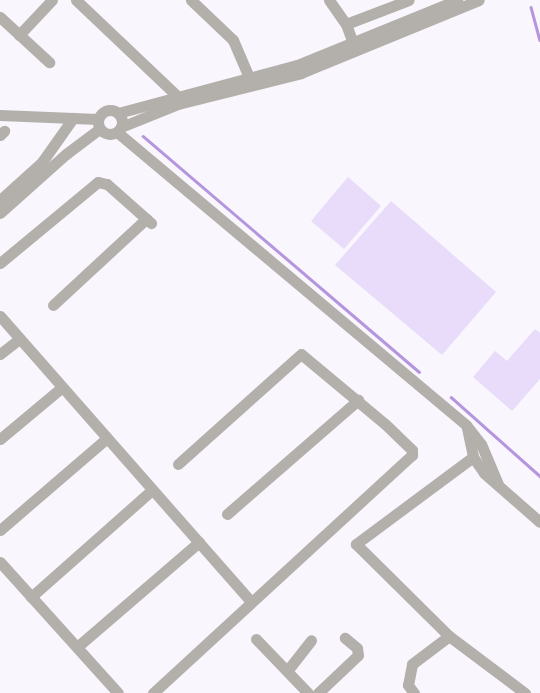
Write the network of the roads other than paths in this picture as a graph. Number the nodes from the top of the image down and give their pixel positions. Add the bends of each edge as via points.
1 (52, 0) edge
2 (76, 0) edge
3 (191, 0) edge
4 (329, 0) edge
5 (409, 0) edge
6 (457, 0) edge
7 (477, 0) edge
8 (0, 17) edge
9 (346, 24) junction
10 (19, 35) junction
11 (354, 47) junction
12 (49, 62) dead end
13 (251, 81) junction
14 (176, 96) junction
15 (118, 113) junction
16 (0, 115) edge
17 (74, 118) junction
18 (99, 124) junction
19 (119, 130) junction
20 (0, 200) edge
21 (0, 213) edge
22 (0, 263) edge
23 (53, 305) dead end
24 (0, 316) edge
25 (19, 338) junction
26 (0, 354) edge
27 (61, 388) junction
28 (358, 400) junction
29 (466, 425) junction
30 (107, 438) junction
31 (0, 439) edge
32 (473, 456) junction
33 (178, 464) dead end
34 (498, 484) junction
35 (152, 490) junction
36 (226, 514) dead end
37 (540, 522) edge
38 (0, 530) edge
39 (199, 542) junction
40 (0, 562) edge
41 (31, 597) junction
42 (250, 601) junction
43 (450, 636) junction
44 (344, 638) dead end
45 (256, 639) dead end
46 (311, 640) dead end
47 (77, 647) junction
48 (287, 671) junction
49 (118, 693) edge
50 (153, 693) edge
51 (308, 693) edge
52 (318, 693) edge
53 (414, 693) edge
54 (525, 693) edge

1 - 10 street
2 - 14 street
3 - 13 street via 233,40
4 - 9 street
5 - 9 street
6 - 11 street
7 - 11 street
8 - 10 street
9 - 11 street
10 - 12 street
11 - 13 street via 301,73
13 - 14 street
13 - 19 street via 178,104
14 - 15 street
15 - 18 street via 106,110
15 - 19 street
16 - 17 street
17 - 18 street
17 - 20 street via 42,162
18 - 19 street via 109,135
18 - 21 street
19 - 29 street
22 - 23 street via 98,182 107,184 149,221
24 - 25 street
25 - 26 street
25 - 27 street
27 - 30 street
27 - 31 street
28 - 33 street via 306,356 297,355
28 - 36 street
28 - 42 street via 412,450 412,455
29 - 32 street
29 - 34 street via 482,444
30 - 35 street
30 - 38 street
32 - 34 street via 484,473
32 - 43 street via 356,544
34 - 37 street
35 - 39 street
35 - 41 street
39 - 42 street
39 - 47 street
40 - 41 street
41 - 47 street
42 - 50 street
43 - 53 street via 412,664 408,686
43 - 54 street
44 - 52 street via 357,648 358,655
45 - 48 street
46 - 48 street
47 - 49 street
48 - 51 street

